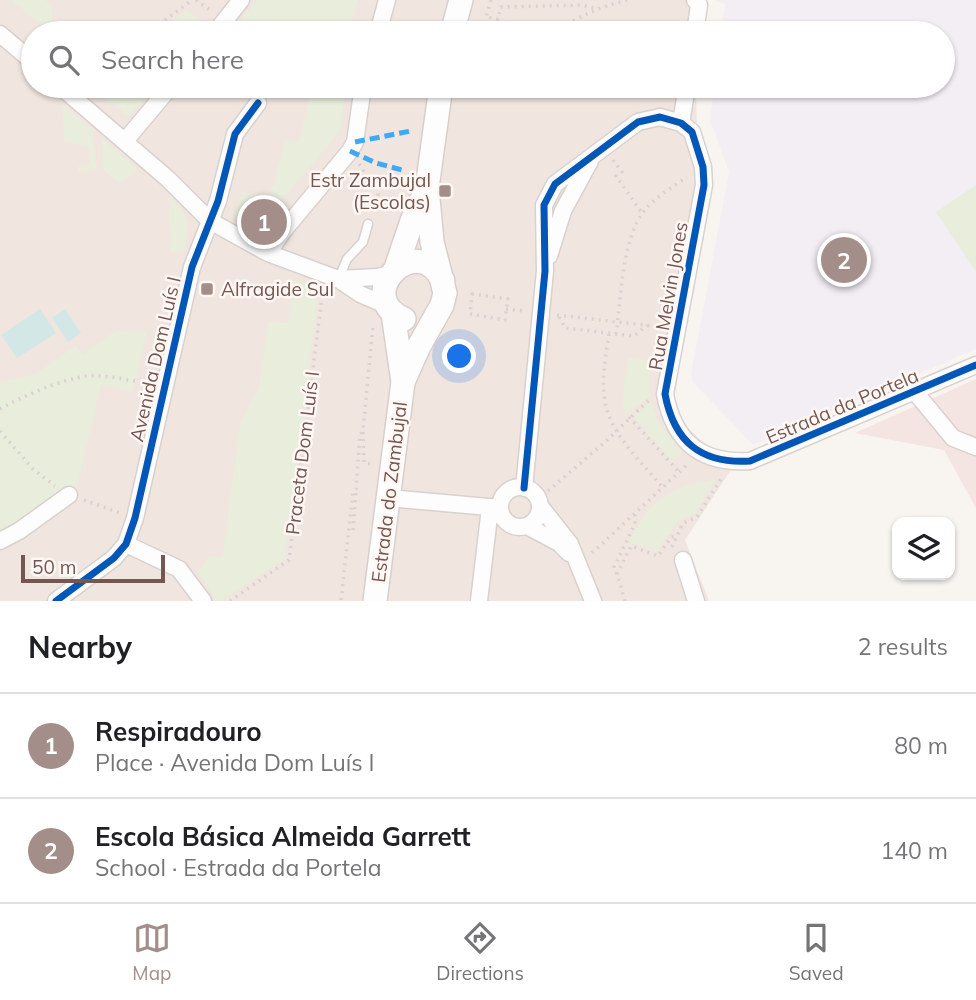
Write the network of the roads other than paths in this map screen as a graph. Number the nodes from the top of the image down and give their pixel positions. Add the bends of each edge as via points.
1 (241, 0) edge
2 (387, 0) edge
3 (461, 0) edge
4 (695, 0) edge
5 (224, 21) edge
6 (381, 21) edge
7 (455, 21) edge
8 (697, 21) edge
9 (0, 34) edge
10 (21, 52) edge
11 (74, 98) edge
12 (161, 98) edge
13 (361, 98) edge
14 (439, 98) edge
15 (685, 98) edge
16 (257, 103) dead end
17 (681, 123) junction
18 (125, 141) junction
19 (427, 188) junction
20 (210, 221) junction
21 (368, 224) road end
22 (268, 253) junction
23 (393, 271) junction
24 (331, 277) junction
25 (443, 282) junction
26 (439, 310) junction
27 (385, 313) junction
28 (976, 365) edge
29 (403, 382) junction
30 (915, 392) junction
31 (976, 447) edge
32 (725, 461) joint
33 (524, 488) junction
34 (69, 495) road end
35 (388, 498) junction
36 (539, 502) junction
37 (495, 508) junction
38 (527, 526) junction
39 (0, 541) edge
40 (126, 544) junction
41 (682, 560) road end
42 (577, 563) junction
43 (56, 601) edge
44 (202, 601) edge
45 (375, 601) edge
46 (479, 601) edge
47 (593, 601) edge
48 (696, 601) edge

1 - 5 street
2 - 6 street
3 - 7 street
4 - 8 street via 699,5
9 - 10 street
11 - 18 street
12 - 18 street
13 - 22 street via 350,151
14 - 19 street, Estrada do Zambujal
15 - 17 street
16 - 20 street, Avenida Dom Luís I via 235,134
17 - 32 street, Rua Melvin Jones via 692,132 704,167 704,185 665,394 682,439
17 - 33 street via 660,117 638,122 593,156 563,211 545,271
18 - 20 street
19 - 23 street, Estrada do Zambujal
19 - 25 street, Estrada do Zambujal via 432,242
20 - 22 street
20 - 40 street, Avenida Dom Luís I via 192,267
21 - 24 lane via 363,242
22 - 24 street
23 - 24 street via 377,277
23 - 25 street via 420,262 434,269
23 - 27 street, Estrada do Zambujal via 384,290
24 - 27 street
25 - 26 street, Estrada do Zambujal
26 - 27 street via 417,321
26 - 29 street, Estrada do Zambujal
27 - 29 street, Estrada do Zambujal
28 - 30 street, Estrada da Portela
29 - 35 street, Estrada do Zambujal
30 - 31 street via 953,438
30 - 32 street, Estrada da Portela via 750,461
33 - 36 street
33 - 37 street via 506,494
34 - 39 street
35 - 37 street
35 - 45 street, Estrada do Zambujal
36 - 38 street via 537,518
36 - 42 street
37 - 38 street via 508,523
37 - 46 street
38 - 42 street via 559,543
40 - 43 street, Avenida Dom Luís I
40 - 44 street via 179,569
41 - 48 street
42 - 47 street

